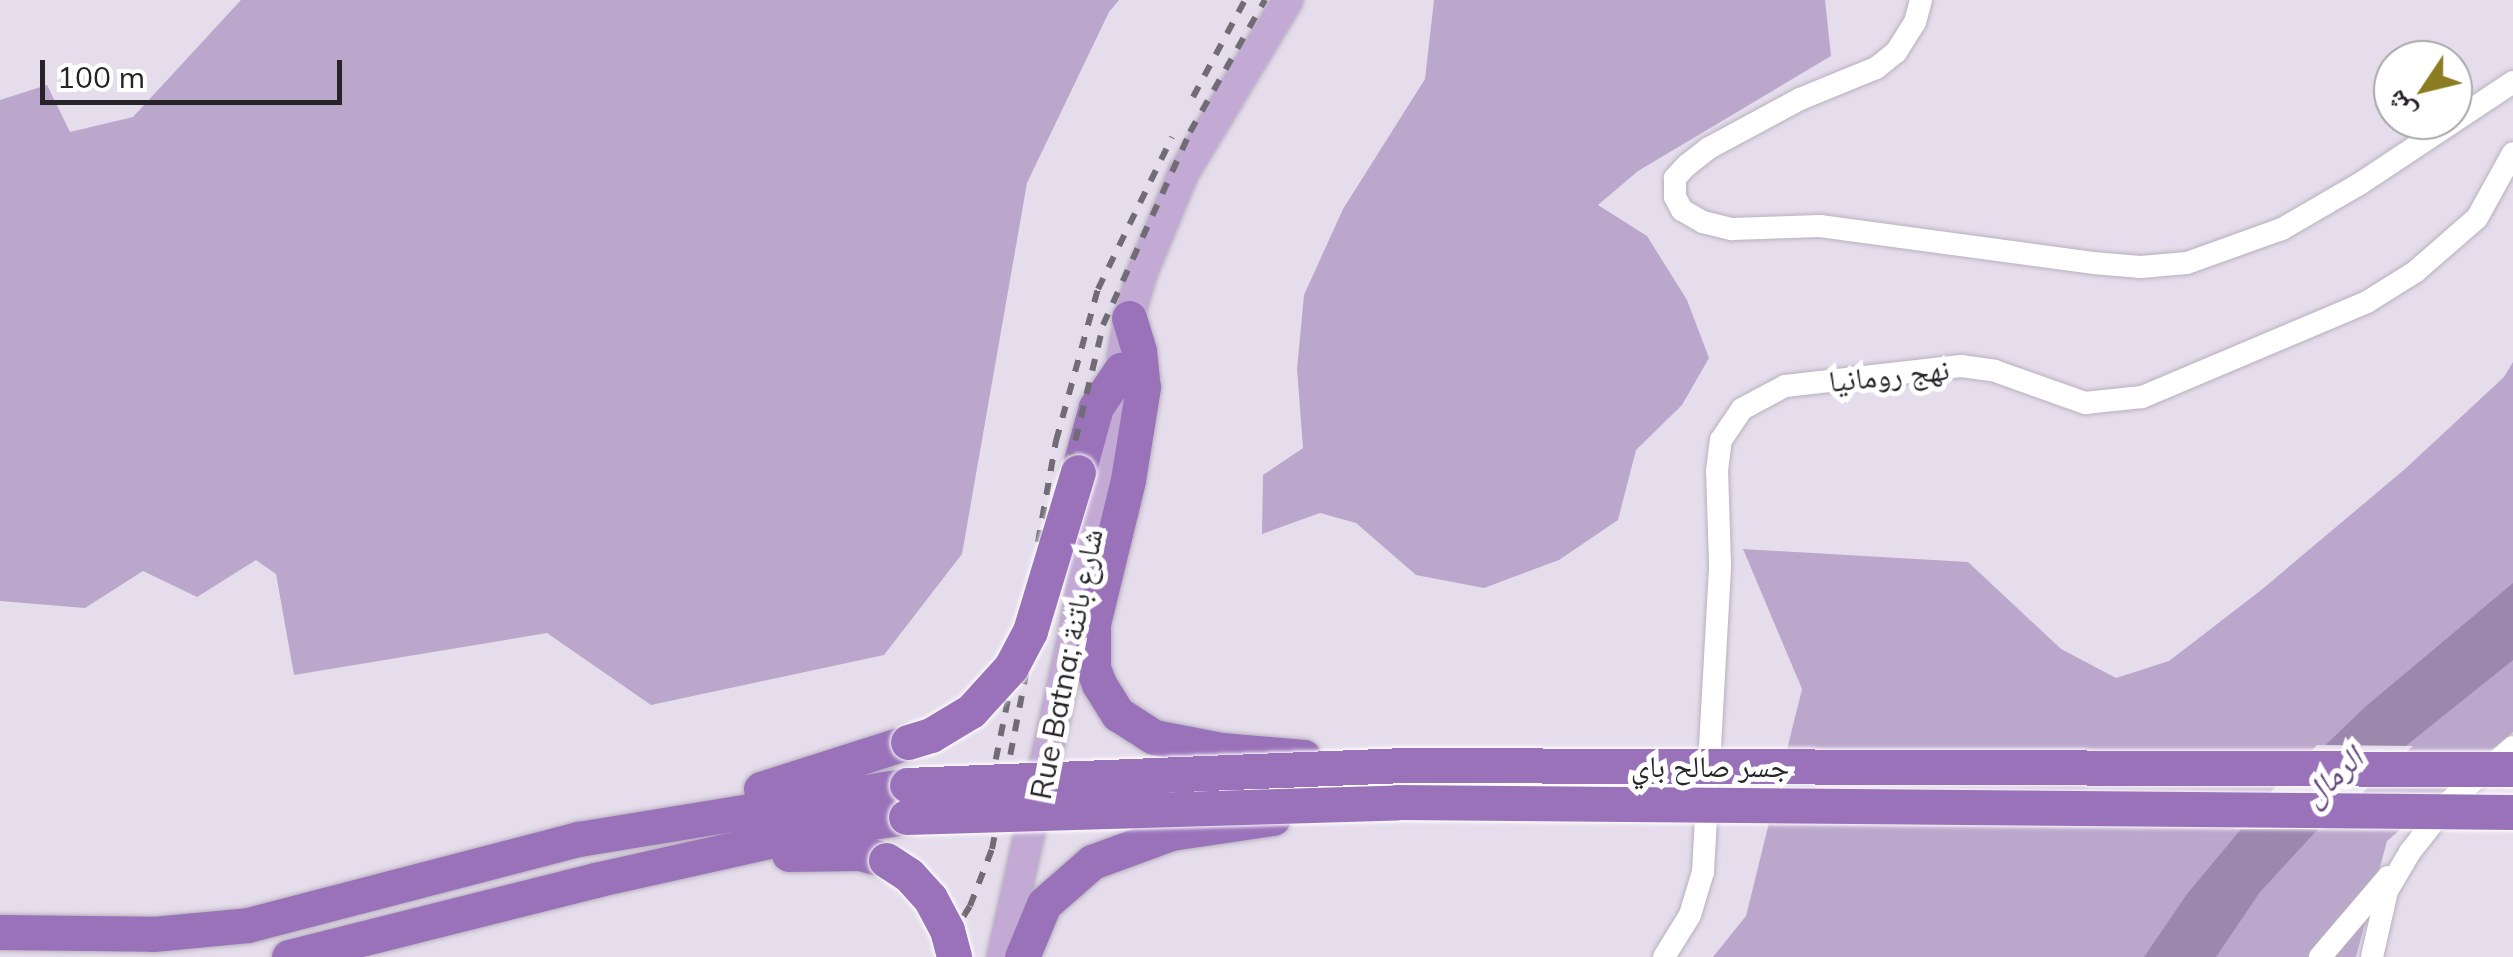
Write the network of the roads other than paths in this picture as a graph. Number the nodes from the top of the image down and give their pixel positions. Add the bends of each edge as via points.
1 (1288, 0) edge
2 (1921, 0) edge
3 (2513, 82) edge
4 (2511, 159) edge
5 (1129, 318) junction
6 (1121, 370) junction
7 (2513, 747) edge
8 (1402, 765) junction
9 (2513, 769) edge
10 (906, 801) junction
11 (1396, 802) junction
12 (2513, 812) edge
13 (579, 839) junction
14 (2410, 852) junction
15 (595, 880) junction
16 (0, 932) edge
17 (289, 957) edge
18 (954, 957) edge
19 (1002, 957) edge
20 (1022, 957) edge
21 (1664, 957) edge
22 (2320, 957) edge
23 (2372, 957) edge

1 - 5 main road, Rue Batna; شارع باتنة via 1183,174 1157,229
2 - 3 street via 1896,52 1876,68 1800,99 1686,166 1675,178 1682,210 1732,229 1820,226 2093,263 2188,263 2282,230
4 - 21 street, نهج رومانيا via 2467,230 2416,272 2367,302 2142,398 2086,403 1961,366 1785,386 1742,410 1721,440 1717,471 1720,564 1703,872 1690,916
5 - 6 main road, Rue Batna; شارع باتنة
5 - 8 highway, bridge via 1142,387 1091,644 1098,684 1118,714 1154,737
6 - 13 highway, bridge via 1096,408 1030,631 971,710 931,735 802,779
6 - 19 main road, Rue Batna; شارع باتنة via 1072,642
7 - 14 street via 2449,802
8 - 9 highway, جسر صالح باي, bridge
8 - 10 highway, جسر صالح باي, bridge
10 - 11 highway, bridge
10 - 13 highway
10 - 15 highway via 818,830
11 - 12 highway, bridge
11 - 20 highway, bridge via 1197,828 1127,847 1092,862 1044,904
13 - 16 highway via 248,926 153,934
14 - 22 street
14 - 23 street via 2388,891
15 - 17 highway
15 - 18 highway, bridge via 770,854 832,852 886,860 930,898

